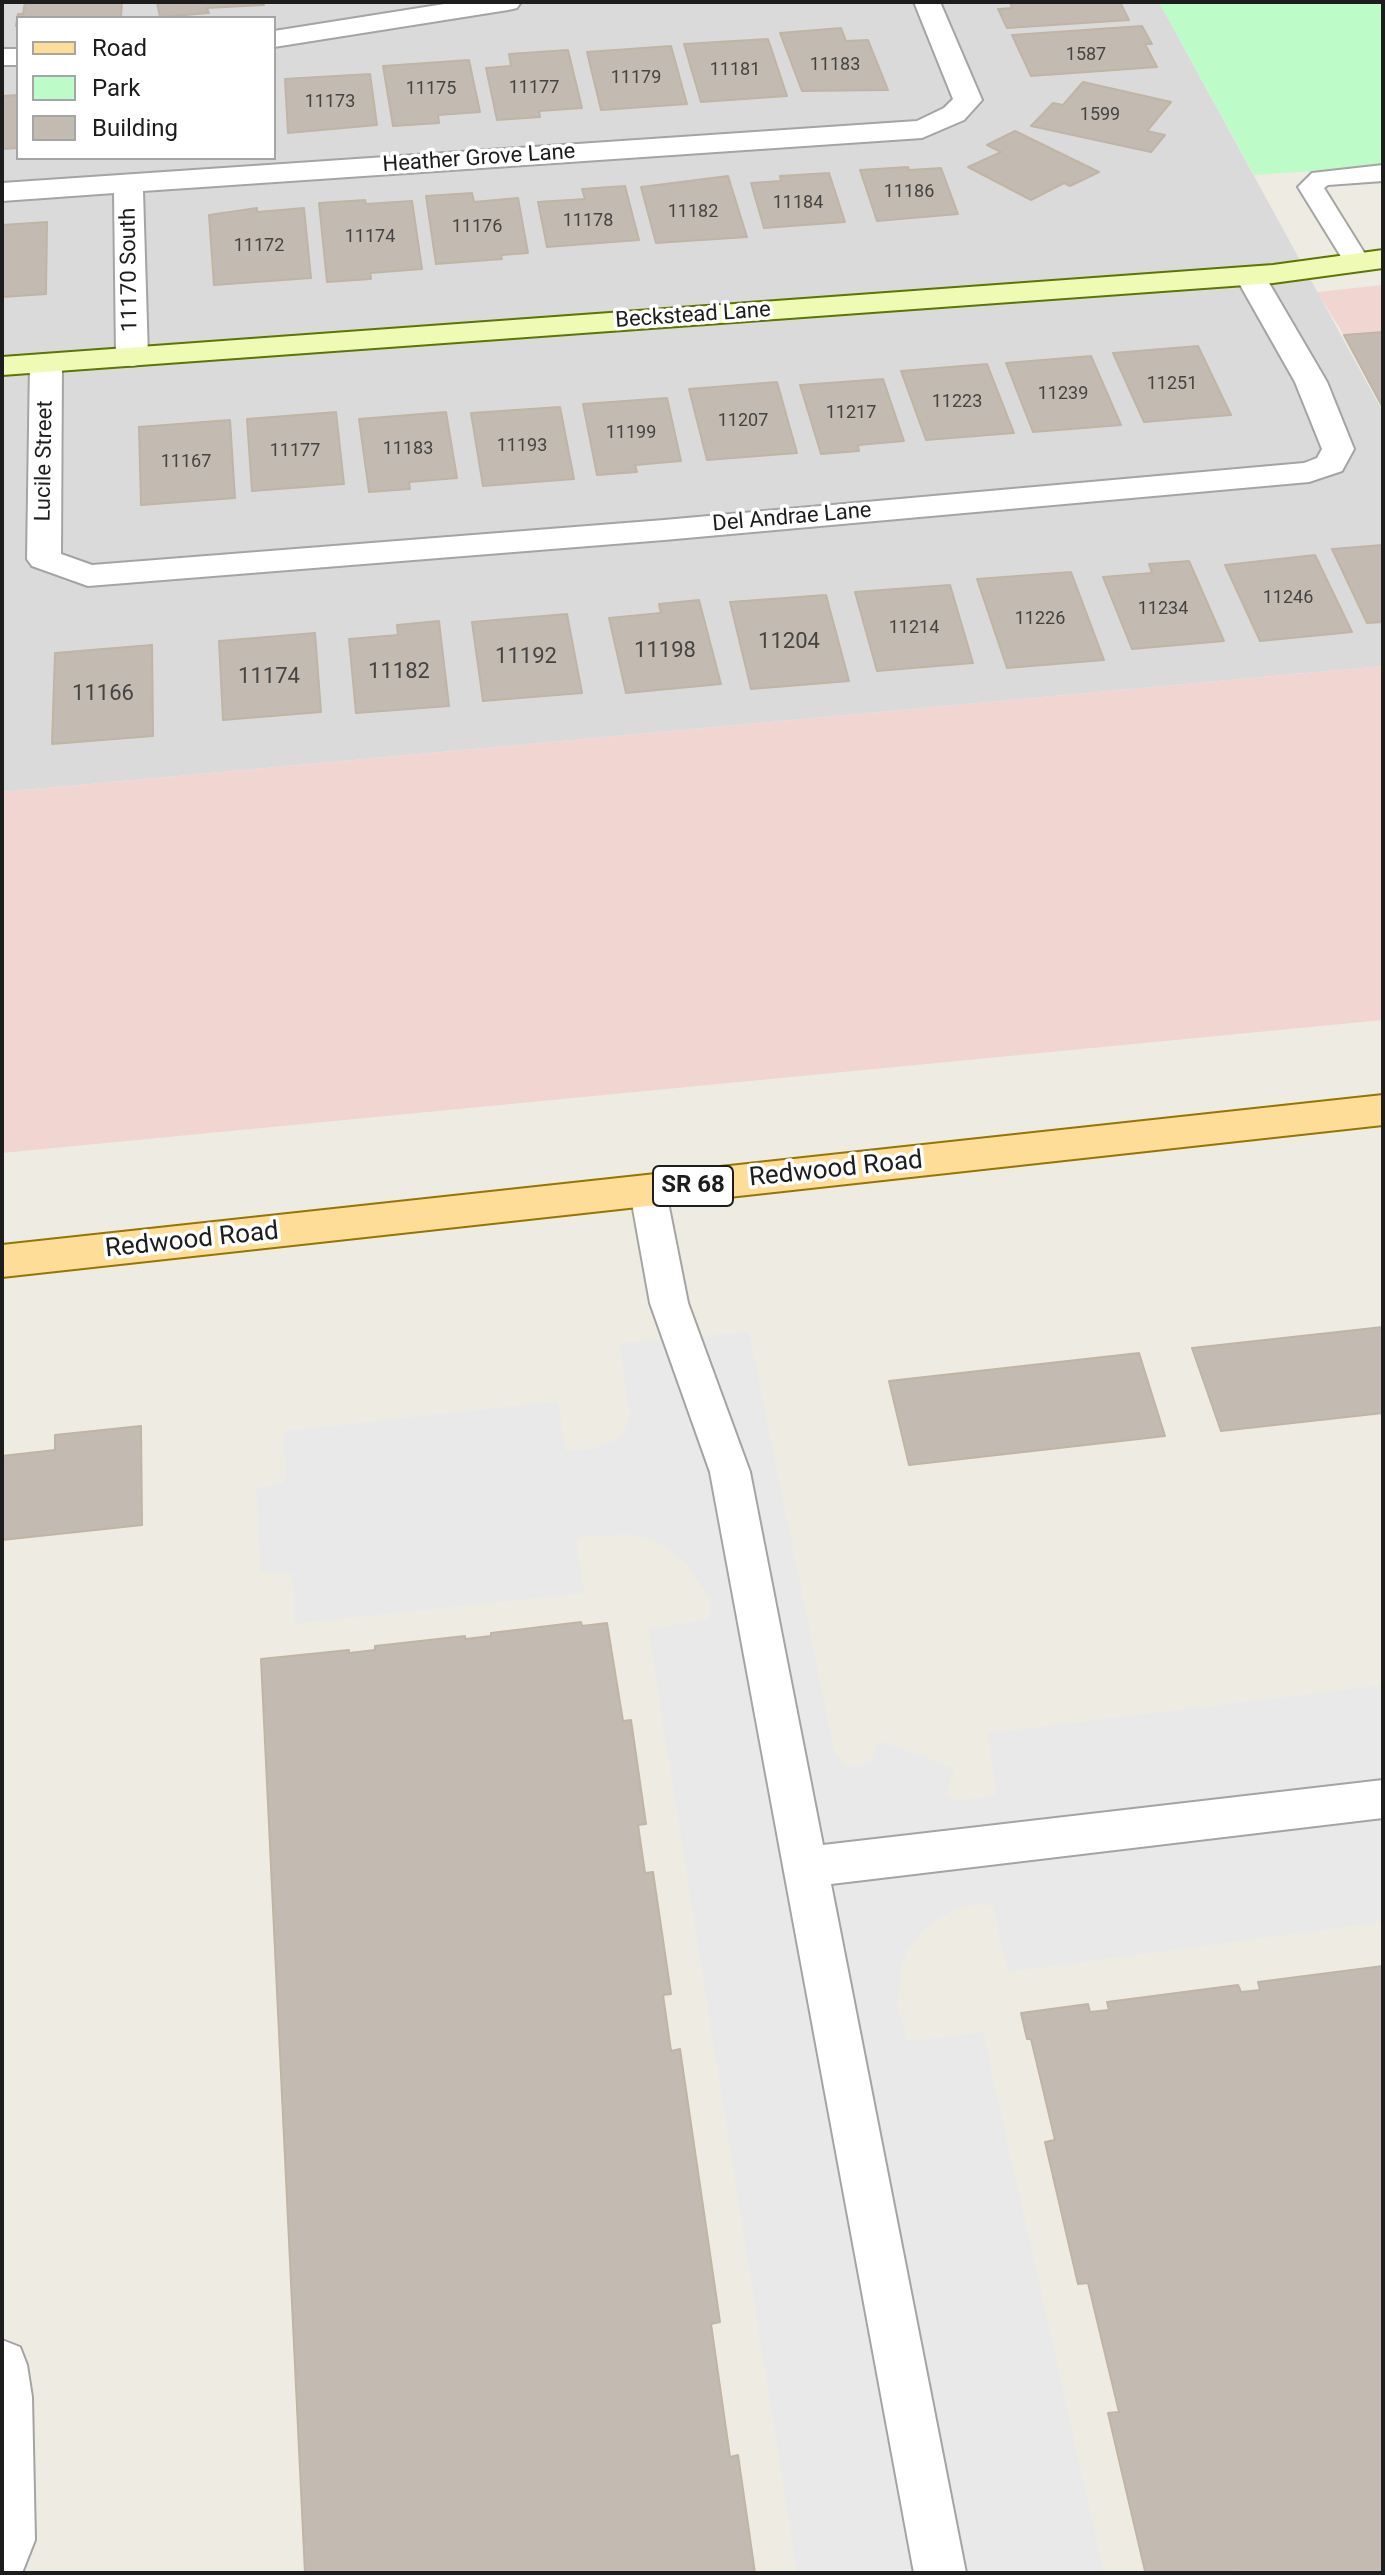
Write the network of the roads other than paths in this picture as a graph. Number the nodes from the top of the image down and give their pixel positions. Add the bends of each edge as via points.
1 (508, 2) edge
2 (927, 2) edge
3 (276, 39) edge
4 (1383, 173) edge
5 (128, 184) junction
6 (2, 192) edge
7 (1370, 260) edge
8 (1250, 276) junction
9 (132, 357) junction
10 (46, 363) junction
11 (2, 366) edge
12 (44, 559) joint
13 (1383, 1110) edge
14 (648, 1192) junction
15 (2, 1261) edge
16 (1383, 1799) edge
17 (805, 1867) junction
18 (2, 2365) edge
19 (2, 2558) edge
20 (940, 2573) edge

1 - 3 street
2 - 5 street, Heather Grove Lane via 968,100 954,114 922,129
4 - 7 lane via 1321,178 1311,187
5 - 6 street, Heather Grove Lane
5 - 9 street, 11170 South
7 - 8 street, Beckstead Lane
8 - 9 street, Beckstead Lane
8 - 12 street, Del Andrae Lane via 1311,382 1338,449 1330,464 1309,472 88,576
9 - 10 street, Beckstead Lane
10 - 11 street, Beckstead Lane
10 - 12 street, Lucile Street
13 - 14 main road, Redwood Road / SR 68
14 - 15 main road, Redwood Road / SR 68
14 - 17 lane via 669,1303 730,1472
16 - 17 lane
17 - 20 lane
18 - 19 lane via 9,2540

